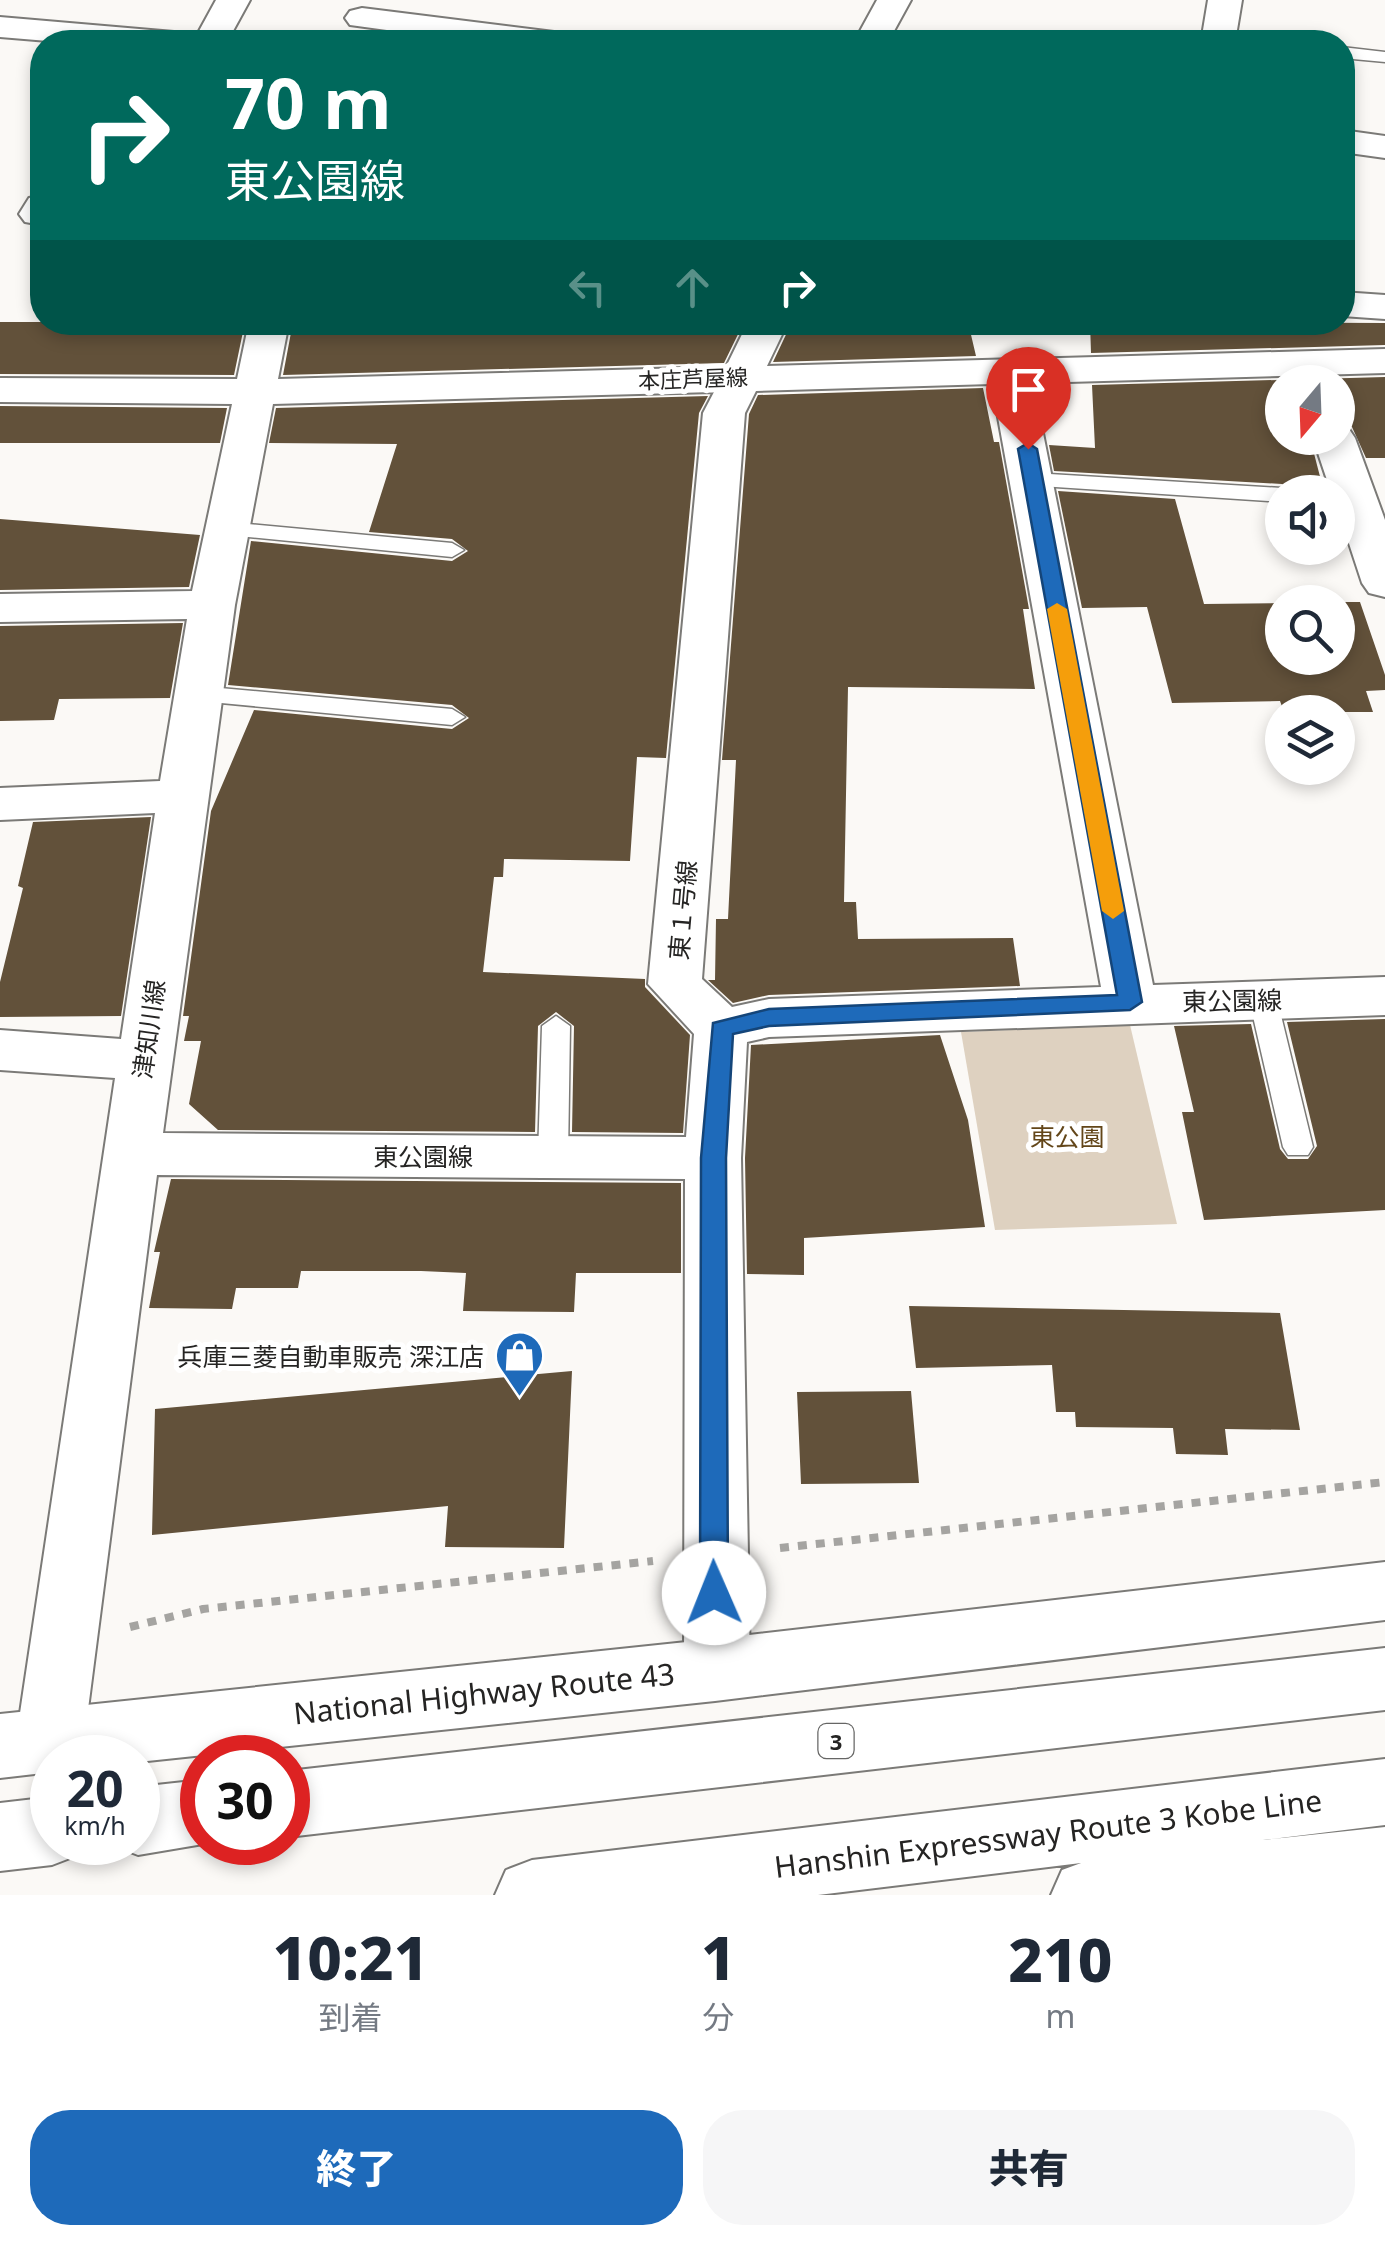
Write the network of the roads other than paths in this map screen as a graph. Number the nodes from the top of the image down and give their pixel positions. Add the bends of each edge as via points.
1 (234, 0) edge
2 (894, 0) edge
3 (1225, 0) edge
4 (359, 20) edge
5 (0, 28) edge
6 (217, 30) edge
7 (448, 30) edge
8 (878, 30) edge
9 (1220, 30) edge
10 (30, 31) edge
11 (1355, 54) edge
12 (1385, 57) edge
13 (1355, 143) edge
14 (1385, 147) edge
15 (1355, 305) edge
16 (1385, 307) edge
17 (266, 335) edge
18 (762, 335) edge
19 (1313, 356) edge
20 (1385, 361) edge
21 (1010, 368) junction
22 (742, 377) junction
23 (0, 390) edge
24 (253, 392) junction
25 (1033, 480) junction
26 (1265, 494) edge
27 (1355, 518) edge
28 (226, 530) junction
29 (452, 550) dead end
30 (1385, 583) edge
31 (212, 606) junction
32 (0, 608) edge
33 (198, 694) junction
34 (452, 717) dead end
35 (182, 796) junction
36 (0, 804) edge
37 (1385, 996) edge
38 (1263, 999) junction
39 (1130, 1002) junction
40 (556, 1026) dead end
41 (721, 1029) junction
42 (0, 1050) edge
43 (144, 1060) junction
44 (1298, 1147) dead end
45 (132, 1154) junction
46 (552, 1157) junction
47 (714, 1158) junction
48 (1385, 1591) edge
49 (716, 1670) junction
50 (1385, 1678) edge
51 (25, 1743) edge
52 (1385, 1792) edge
53 (310, 1801) edge
54 (30, 1834) edge
55 (0, 1837) edge
56 (1385, 1861) edge
57 (1299, 1883) edge
58 (532, 1895) edge
59 (1088, 1895) edge

1 - 6 street
2 - 8 street
3 - 9 street
4 - 7 street
5 - 10 street
11 - 12 lane
13 - 14 street
15 - 16 street
17 - 24 street, 津知川線
18 - 22 street, 東１号線
19 - 20 street, 本庄芦屋線
19 - 21 street, 本庄芦屋線 via 1068,351
21 - 22 street, 本庄芦屋線
21 - 25 street
22 - 24 street, 本庄芦屋線
22 - 41 street, 東１号線 via 724,413 675,984
23 - 24 street, 本庄芦屋線
24 - 28 street, 津知川線
25 - 26 lane
25 - 39 street
27 - 30 street
28 - 29 lane
28 - 31 street, 津知川線
31 - 32 street
31 - 33 street, 津知川線
33 - 34 lane
33 - 35 street, 津知川線
35 - 36 street
35 - 43 street, 津知川線
37 - 38 street, 東公園線
38 - 39 street, 東公園線
38 - 44 lane
39 - 41 street, 東公園線 via 769,1018
40 - 46 lane
41 - 47 street
42 - 43 street
43 - 45 street, 津知川線
45 - 46 street, 東公園線
45 - 51 street, 津知川線
46 - 47 street, 東公園線
47 - 49 street
48 - 49 highway, National Highway Route 43
49 - 51 highway, National Highway Route 43
50 - 53 highway, 3
52 - 58 highway, Hanshin Expressway Route 3 Kobe Line
54 - 55 highway
56 - 57 highway
57 - 59 highway

